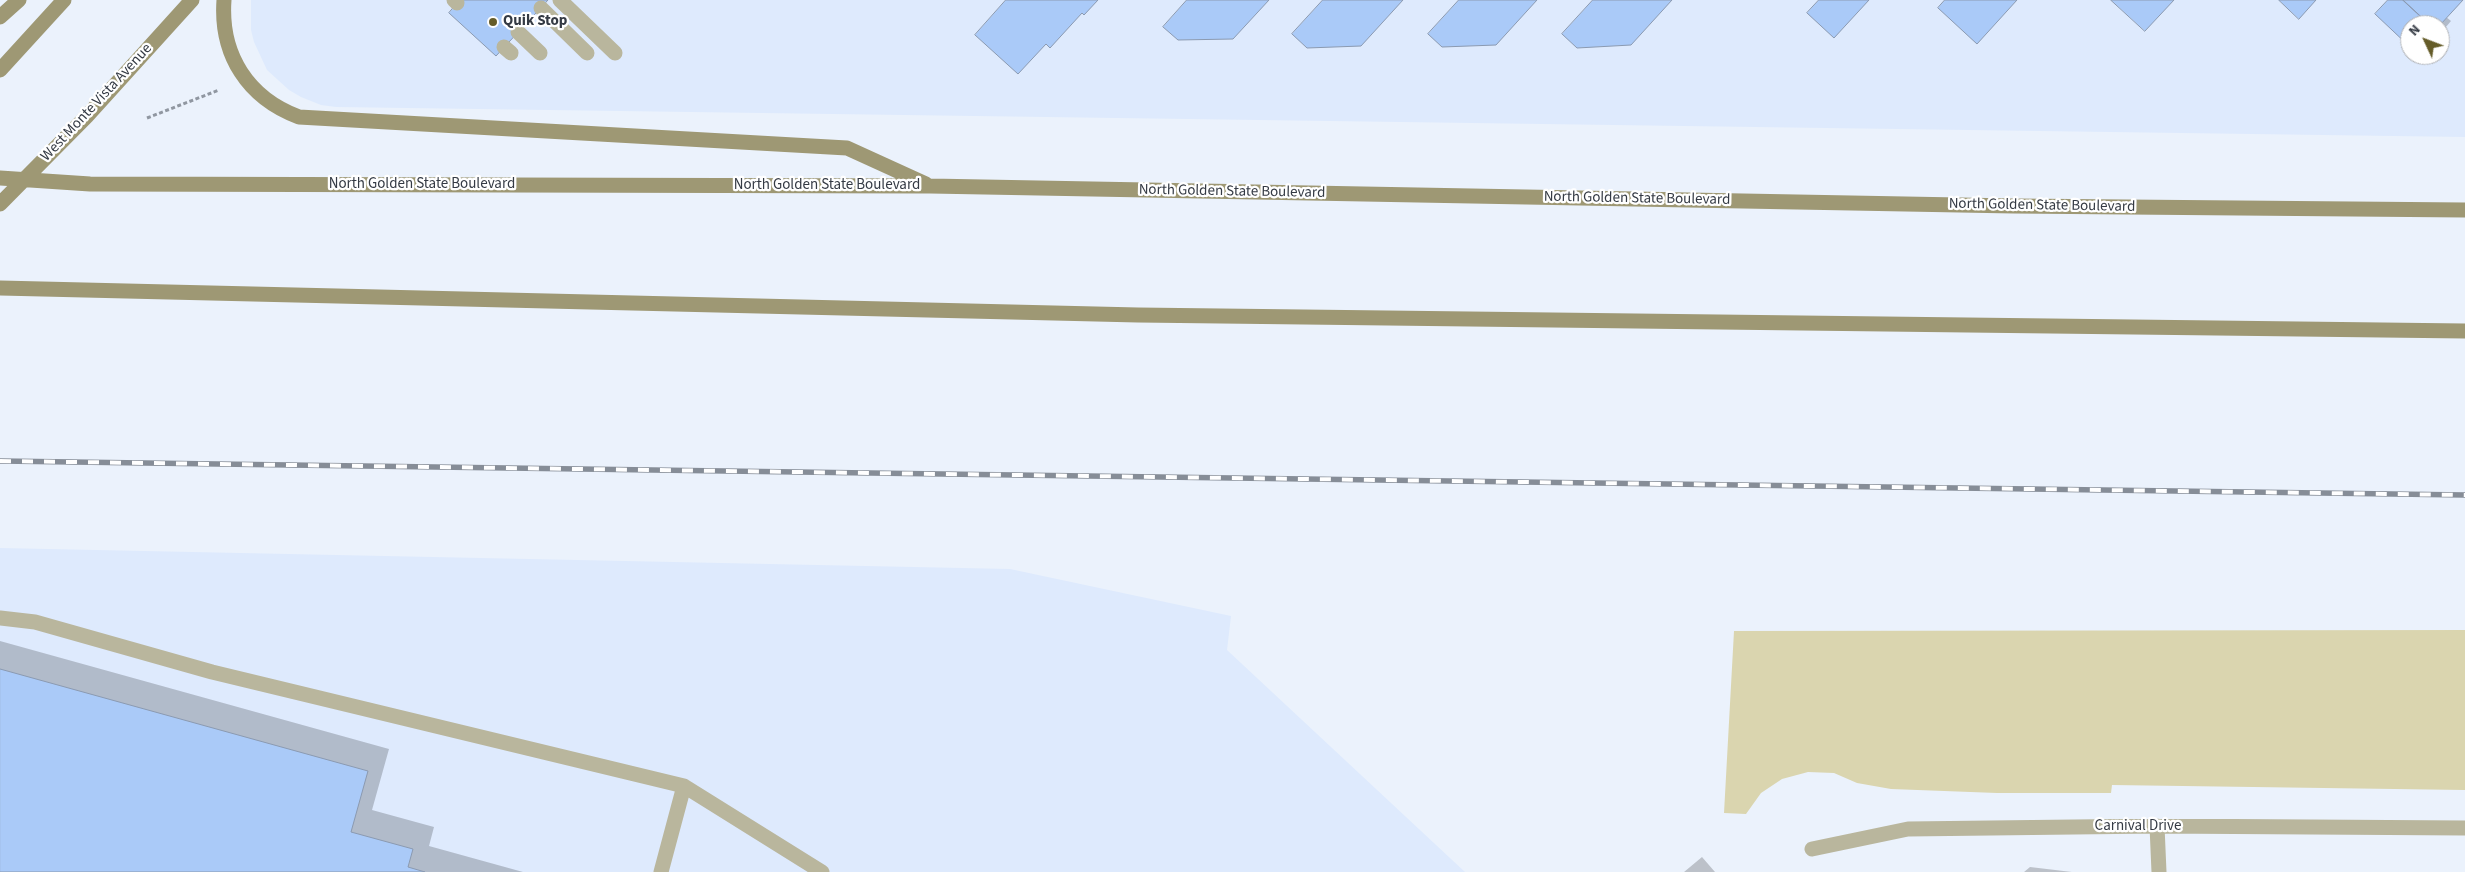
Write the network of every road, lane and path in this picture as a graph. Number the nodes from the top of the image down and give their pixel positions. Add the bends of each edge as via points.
1 (19, 0) edge
2 (64, 0) edge
3 (192, 0) edge
4 (224, 0) edge
5 (560, 0) edge
6 (541, 8) dead end
7 (0, 17) edge
8 (518, 32) dead end
9 (540, 53) dead end
10 (587, 53) dead end
11 (616, 53) dead end
12 (0, 70) edge
13 (227, 87) dead end
14 (147, 118) dead end
15 (0, 178) edge
16 (24, 179) junction
17 (930, 186) junction
18 (0, 204) edge
19 (2465, 210) edge
20 (0, 288) edge
21 (2465, 331) edge
22 (0, 618) edge
23 (684, 786) junction
24 (2157, 826) junction
25 (2465, 828) edge
26 (1812, 849) dead end
27 (661, 872) edge
28 (822, 872) edge
29 (2158, 872) edge

1 - 7 main road
2 - 12 main road
3 - 16 main road, West Monte Vista Avenue via 87,116
4 - 17 main road via 226,37 243,76 266,100 299,117 847,148
5 - 11 street
6 - 10 street
8 - 9 street
13 - 14 path
15 - 16 main road, North Golden State Boulevard
16 - 17 main road, North Golden State Boulevard via 90,184
16 - 18 main road, West Monte Vista Avenue
17 - 19 main road, North Golden State Boulevard via 2014,206
20 - 21 main road via 1138,315
22 - 23 street via 35,622 212,672
23 - 27 street
23 - 28 street
24 - 25 street, Carnival Drive
24 - 26 street, Carnival Drive via 1908,829
24 - 29 street

